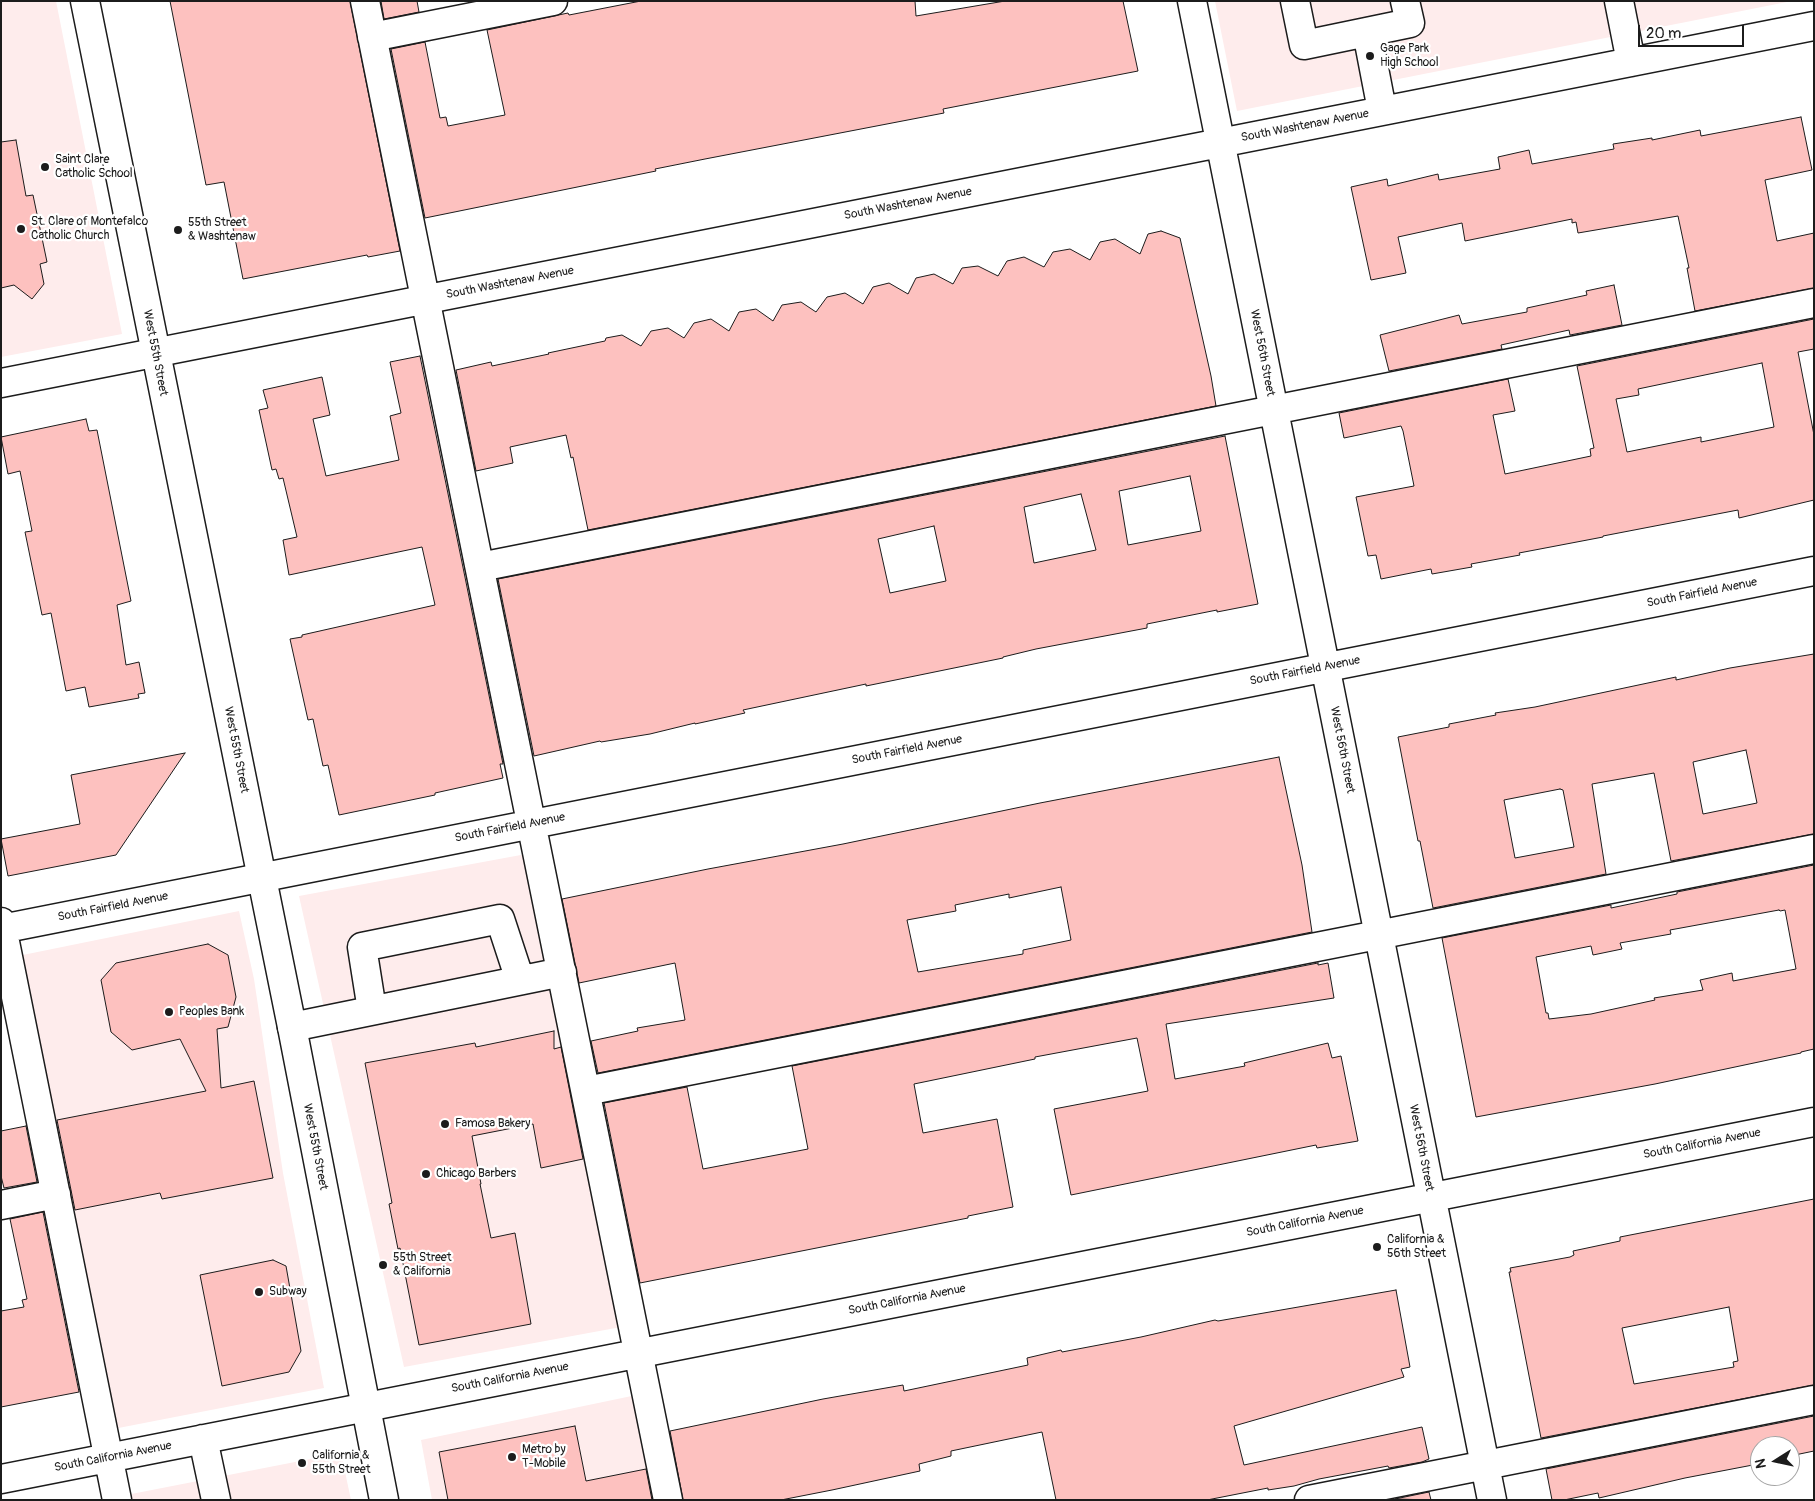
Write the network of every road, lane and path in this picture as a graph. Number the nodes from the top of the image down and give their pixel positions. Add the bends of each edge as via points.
1 (85, 1) edge
2 (365, 1) edge
3 (553, 1) edge
4 (1192, 1) edge
5 (1295, 1) edge
6 (1405, 1) edge
7 (1619, 1) edge
8 (1814, 26) edge
9 (1367, 32) junction
10 (372, 37) junction
11 (1631, 62) junction
12 (1382, 110) junction
13 (1220, 143) junction
14 (426, 299) junction
15 (1814, 302) edge
16 (155, 352) junction
17 (1, 383) edge
18 (1274, 410) junction
19 (480, 567) junction
20 (1814, 571) edge
21 (1326, 667) junction
22 (532, 824) junction
23 (1814, 848) edge
24 (262, 877) junction
25 (2, 926) edge
26 (1379, 934) junction
27 (562, 972) junction
28 (520, 980) junction
29 (372, 1010) junction
30 (292, 1027) junction
31 (586, 1091) junction
32 (1814, 1122) edge
33 (56, 1194) junction
34 (1430, 1198) junction
35 (1, 1205) edge
36 (638, 1354) junction
37 (1814, 1400) edge
38 (366, 1407) junction
39 (203, 1439) junction
40 (108, 1458) junction
41 (1485, 1465) junction
42 (1, 1479) edge
43 (117, 1500) edge
44 (216, 1500) edge
45 (384, 1500) edge
46 (668, 1500) edge
47 (1309, 1500) edge
48 (1492, 1500) edge

1 - 16 street, West 55th Street
2 - 10 street
3 - 10 street
4 - 13 street, West 56th Street
5 - 9 street via 1304,45
6 - 9 street via 1410,23
7 - 11 street
8 - 11 street, South Washtenaw Avenue
9 - 12 street
10 - 14 street
11 - 12 street, South Washtenaw Avenue
12 - 13 street, South Washtenaw Avenue
13 - 14 street, South Washtenaw Avenue
13 - 18 street, West 56th Street
14 - 16 street, South Washtenaw Avenue
14 - 19 street
15 - 18 street
16 - 17 street, South Washtenaw Avenue
16 - 24 street, West 55th Street
18 - 19 street
18 - 21 street, West 56th Street
19 - 22 street
20 - 21 street, South Fairfield Avenue
21 - 22 street, South Fairfield Avenue
21 - 26 street, West 56th Street
22 - 24 street, South Fairfield Avenue
22 - 27 street
23 - 26 street
24 - 25 street, South Fairfield Avenue
24 - 30 street, West 55th Street
25 - 33 street
26 - 31 street
26 - 34 street, West 56th Street
27 - 28 street
27 - 31 street
28 - 29 street
28 - 29 street via 500,919 362,947
29 - 30 street
30 - 38 street, West 55th Street
31 - 36 street
32 - 34 street, South California Avenue
33 - 35 street
33 - 40 street
34 - 36 street, South California Avenue
34 - 41 street, West 56th Street
36 - 38 street, South California Avenue
36 - 46 street
37 - 41 street
38 - 39 street, South California Avenue
38 - 45 street, West 55th Street
39 - 40 street, South California Avenue
39 - 44 street
40 - 42 street, South California Avenue
40 - 43 street
41 - 47 street
41 - 48 street, West 56th Street

